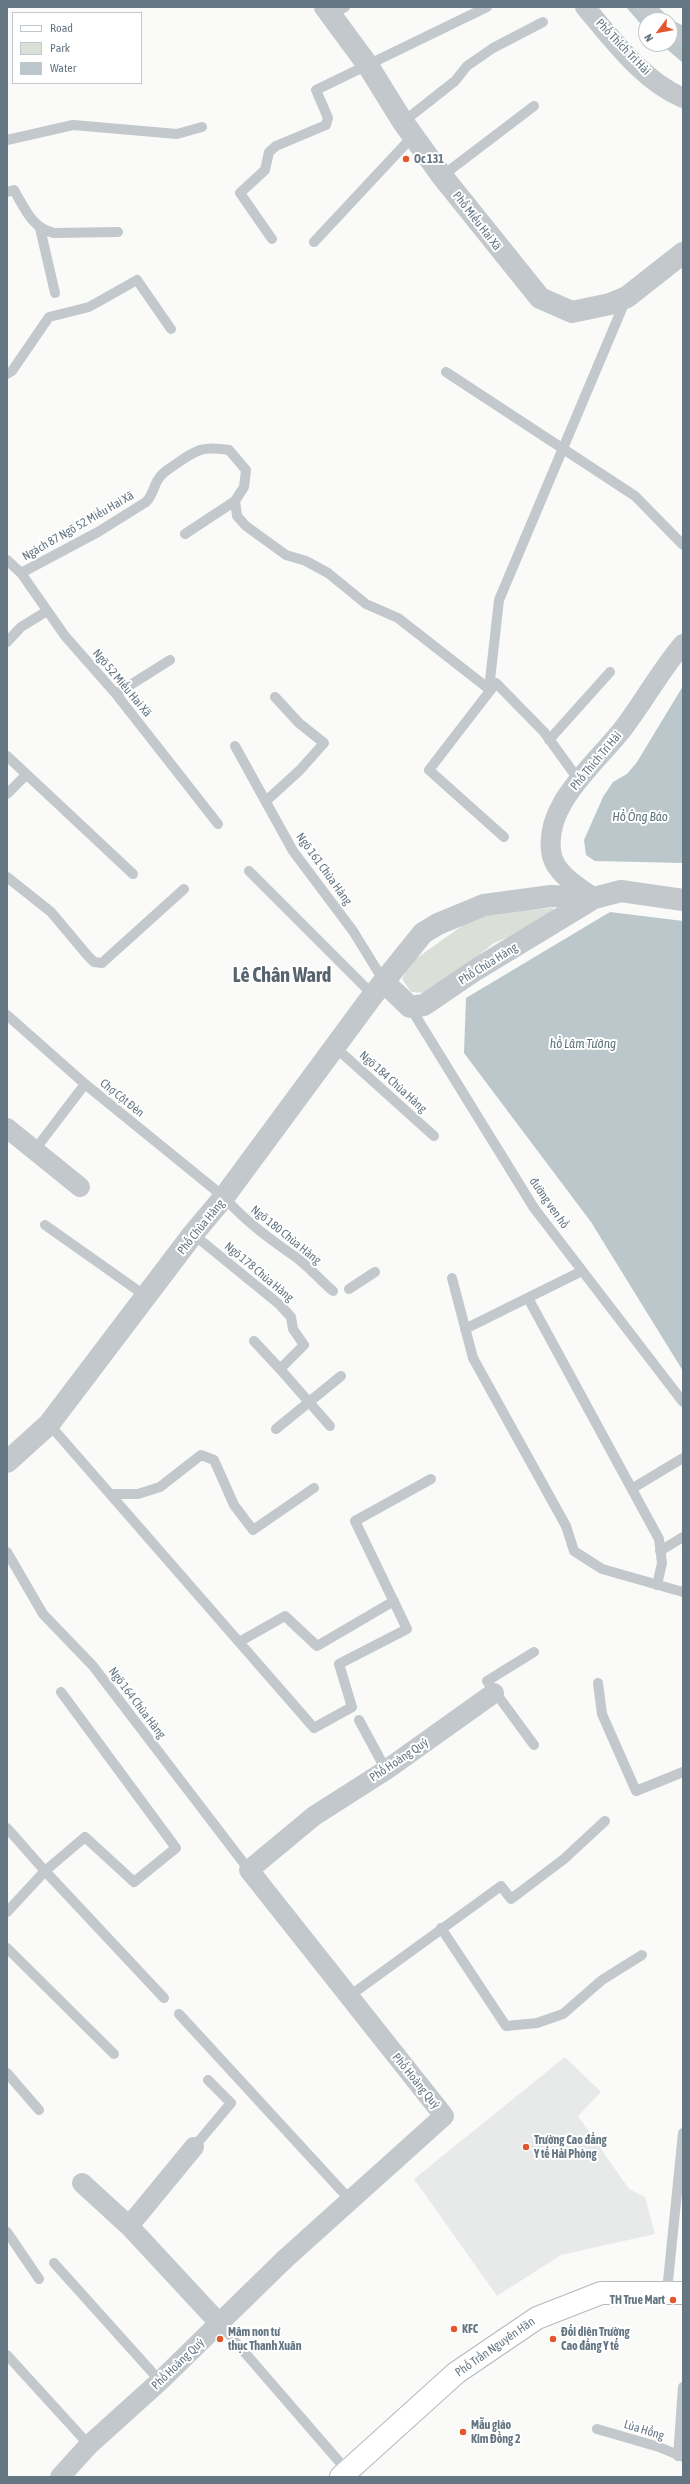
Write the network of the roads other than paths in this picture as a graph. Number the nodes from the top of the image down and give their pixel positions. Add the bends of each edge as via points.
1 (487, 7) edge
2 (585, 7) edge
3 (333, 10) edge
4 (543, 22) dead end
5 (367, 64) junction
6 (683, 98) edge
7 (534, 106) dead end
8 (202, 127) dead end
9 (408, 129) junction
10 (7, 140) edge
11 (442, 176) junction
12 (7, 192) edge
13 (40, 228) junction
14 (118, 232) dead end
15 (272, 239) dead end
16 (314, 242) dead end
17 (683, 254) edge
18 (55, 293) dead end
19 (627, 297) junction
20 (171, 329) dead end
21 (446, 372) dead end
22 (7, 374) edge
23 (564, 448) junction
24 (235, 501) junction
25 (185, 534) dead end
26 (683, 545) edge
27 (7, 560) edge
28 (21, 574) junction
29 (47, 611) junction
30 (7, 642) edge
31 (683, 644) edge
32 (170, 660) dead end
33 (610, 672) dead end
34 (489, 689) junction
35 (116, 694) junction
36 (275, 697) dead end
37 (550, 740) junction
38 (235, 746) dead end
39 (7, 756) edge
40 (26, 775) junction
41 (578, 779) junction
42 (7, 794) edge
43 (266, 801) junction
44 (218, 824) dead end
45 (504, 837) dead end
46 (248, 871) dead end
47 (133, 874) dead end
48 (7, 877) edge
49 (184, 888) dead end
50 (594, 898) junction
51 (683, 900) edge
52 (379, 989) junction
53 (410, 1007) junction
54 (7, 1015) edge
55 (335, 1047) junction
56 (85, 1084) junction
57 (7, 1128) edge
58 (434, 1136) dead end
59 (34, 1151) junction
60 (80, 1187) dead end
61 (224, 1198) junction
62 (45, 1225) dead end
63 (193, 1234) junction
64 (582, 1270) junction
65 (375, 1272) dead end
66 (452, 1278) dead end
67 (349, 1288) dead end
68 (333, 1291) dead end
69 (146, 1296) junction
70 (528, 1298) junction
71 (465, 1329) junction
72 (254, 1341) dead end
73 (280, 1369) junction
74 (341, 1376) dead end
75 (310, 1401) junction
76 (683, 1402) edge
77 (49, 1424) junction
78 (330, 1426) dead end
79 (276, 1429) dead end
80 (8, 1458) edge
81 (683, 1458) edge
82 (431, 1479) dead end
83 (314, 1488) dead end
84 (633, 1488) junction
85 (110, 1494) junction
86 (683, 1538) edge
87 (660, 1551) junction
88 (7, 1552) edge
89 (657, 1585) junction
90 (683, 1592) edge
91 (394, 1601) junction
92 (238, 1642) junction
93 (534, 1652) dead end
94 (598, 1683) dead end
95 (61, 1692) dead end
96 (494, 1693) junction
97 (359, 1720) dead end
98 (534, 1745) dead end
99 (386, 1770) junction
100 (683, 1772) edge
101 (606, 1821) dead end
102 (7, 1828) edge
103 (249, 1870) junction
104 (45, 1871) junction
105 (7, 1912) edge
106 (441, 1928) junction
107 (7, 1948) edge
108 (642, 1955) dead end
109 (348, 1997) junction
110 (164, 1998) dead end
111 (179, 2014) dead end
112 (114, 2054) dead end
113 (7, 2073) edge
114 (208, 2080) dead end
115 (39, 2110) dead end
116 (683, 2134) edge
117 (194, 2147) joint
118 (82, 2183) dead end
119 (351, 2201) junction
120 (129, 2226) junction
121 (7, 2232) edge
122 (54, 2263) dead end
123 (39, 2279) dead end
124 (675, 2292) edge
125 (220, 2324) junction
126 (7, 2356) edge
127 (160, 2382) junction
128 (683, 2387) edge
129 (597, 2429) dead end
130 (90, 2445) junction
131 (681, 2456) edge
132 (346, 2475) edge
133 (60, 2477) edge

1 - 5 lane
2 - 6 street, Phố Thích Trí Hải via 615,43 645,72
3 - 5 street, Phố Miếu Hai Xã
4 - 9 lane via 493,48 467,66
5 - 9 street, Phố Miếu Hai Xã
5 - 15 lane via 316,90 328,118 326,125 276,146 269,152 265,170 240,193
7 - 11 lane
8 - 10 lane via 177,134 73,125
9 - 11 street, Phố Miếu Hai Xã
9 - 16 lane
11 - 19 street, Phố Miếu Hai Xã via 540,298 572,312 610,304
12 - 13 lane via 14,190 34,225
13 - 14 lane via 54,234
13 - 18 lane
17 - 19 street, Phố Miếu Hai Xã
19 - 23 lane
20 - 22 lane via 137,280 89,306 49,317 12,371
21 - 23 lane
23 - 26 lane via 635,496
23 - 34 lane via 499,600
24 - 25 lane
24 - 28 lane, Ngách 87 Ngõ 52 Miếu Hai Xã via 244,487 246,470 229,450 210,447 195,450 158,478 153,495 146,502 98,532
24 - 34 lane via 236,516 258,536 286,555 306,561 328,573 366,604 398,618
27 - 28 lane, Ngõ 52 Miếu Hai Xã
28 - 29 lane, Ngõ 52 Miếu Hai Xã
29 - 30 lane via 21,627
29 - 35 lane, Ngõ 52 Miếu Hai Xã via 65,636
31 - 41 street, Phố Thích Trí Hải via 621,731
32 - 35 lane
33 - 37 lane
34 - 37 lane via 496,682
34 - 45 lane via 429,770
35 - 44 lane, Ngõ 52 Miếu Hai Xã
36 - 43 lane via 299,723 324,743 300,770
37 - 41 lane
38 - 43 lane, Ngõ 161 Chùa Hàng
39 - 40 lane
40 - 42 lane
40 - 47 lane
41 - 50 street, Phố Thích Trí Hải via 560,808 554,826 552,857 565,876
43 - 52 lane, Ngõ 161 Chùa Hàng via 293,850 353,931
46 - 52 lane
48 - 49 lane via 51,912 94,962 102,963
50 - 51 street, Phố Chùa Hàng via 621,892
50 - 52 street, Phố Chùa Hàng via 551,896 484,905 444,921 424,933
50 - 53 street, Phố Chùa Hàng via 477,969 424,1005
52 - 53 street
52 - 55 street, Phố Chùa Hàng
53 - 64 lane, đường ven hồ via 534,1208
54 - 56 lane, Chợ Cột Đèn
55 - 58 lane, Ngõ 184 Chùa Hàng
55 - 61 street, Phố Chùa Hàng
56 - 59 lane
56 - 61 lane, Chợ Cột Đèn
57 - 59 street
59 - 60 street
61 - 63 street, Phố Chùa Hàng
61 - 68 lane, Ngõ 180 Chùa Hàng via 268,1240 297,1259
62 - 69 lane
63 - 69 street, Phố Chùa Hàng
63 - 73 lane, Ngõ 178 Chùa Hàng via 253,1281 291,1317 293,1329 304,1345
64 - 70 lane
64 - 76 lane, đường ven hồ
65 - 67 lane
66 - 71 lane
69 - 77 street, Phố Chùa Hàng
70 - 71 lane
70 - 84 lane
71 - 89 lane via 472,1358 566,1526 574,1551 602,1569
72 - 73 lane
73 - 75 lane
74 - 75 lane
75 - 78 lane
75 - 79 lane
77 - 80 street, Phố Chùa Hàng
77 - 85 lane
81 - 84 lane
82 - 91 lane via 355,1521
83 - 85 lane via 253,1530 234,1505 214,1460 201,1455 160,1487 138,1494
84 - 87 lane via 659,1539
85 - 92 lane
86 - 87 lane
87 - 89 lane via 662,1563
88 - 103 lane, Ngõ 164 Chùa Hàng via 44,1614 93,1666
89 - 90 lane
91 - 92 lane via 317,1646 285,1616
91 - 92 lane via 407,1629 339,1664 352,1707 314,1728
93 - 96 lane via 487,1681
94 - 100 lane via 602,1714 636,1791
95 - 104 lane via 176,1848 134,1882 85,1837
96 - 98 lane
96 - 99 street, Phố Hoàng Quý
97 - 99 lane
99 - 103 street, Phố Hoàng Quý via 314,1816
101 - 106 lane via 564,1859 511,1899 500,1886
102 - 104 lane
103 - 109 street, Phố Hoàng Quý
104 - 105 lane
104 - 110 lane
106 - 108 lane via 506,2026 537,2023 563,2014 602,1980
106 - 109 lane
107 - 112 lane
109 - 119 street, Phố Hoàng Quý via 444,2116
111 - 119 lane
113 - 115 lane
114 - 117 lane via 231,2103
116 - 124 lane
117 - 120 street
118 - 120 street
119 - 125 street, Phố Hoàng Quý via 285,2259
120 - 125 street
121 - 123 lane
122 - 127 lane
124 - 132 main road, Phố Trần Nguyên Hãn via 601,2293 537,2318 456,2373
125 - 127 street, Phố Hoàng Quý
125 - 132 lane
126 - 130 lane
127 - 130 street, Phố Hoàng Quý
128 - 131 lane
129 - 131 lane, Lủa Hồng
130 - 133 street, Phố Hoàng Quý

